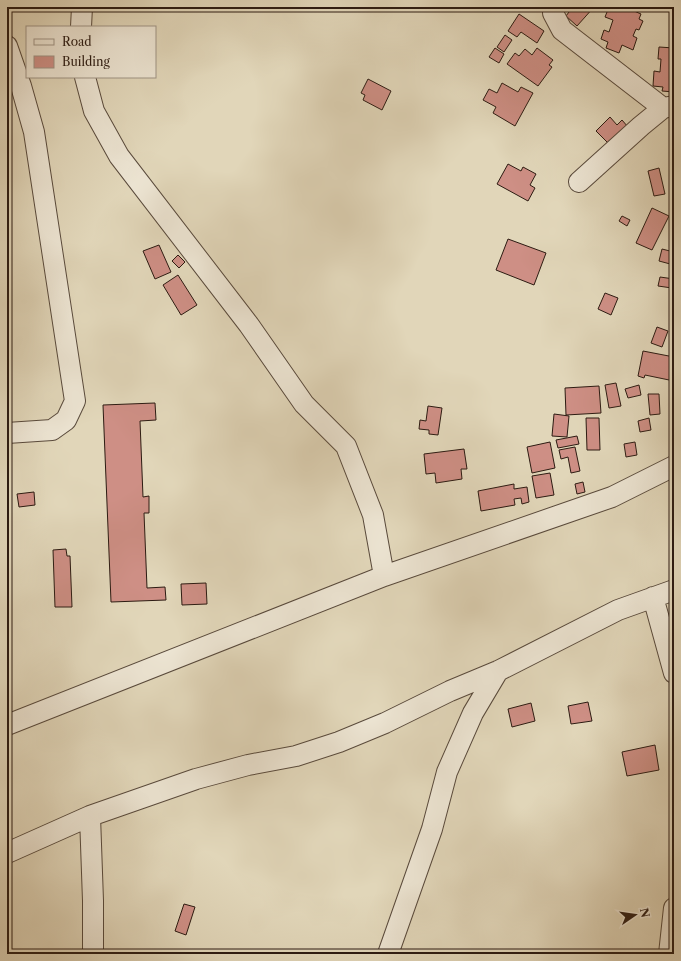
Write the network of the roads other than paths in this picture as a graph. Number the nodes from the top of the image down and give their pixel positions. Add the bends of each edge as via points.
1 (82, 7) edge
2 (552, 7) edge
3 (81, 26) edge
4 (7, 46) edge
5 (85, 78) edge
6 (668, 107) edge
7 (579, 182) dead end
8 (7, 433) edge
9 (674, 466) edge
10 (384, 576) junction
11 (674, 590) edge
12 (654, 598) junction
13 (498, 671) junction
14 (674, 673) edge
15 (7, 725) edge
16 (90, 816) junction
17 (7, 853) edge
18 (674, 908) edge
19 (93, 954) edge
20 (388, 954) edge
21 (669, 954) edge

1 - 3 street
2 - 6 street via 562,30
4 - 8 street via 34,132 75,401 66,420 52,430
5 - 10 street via 94,111 119,156 250,325 304,404 346,446 373,515
6 - 7 street via 640,126
9 - 10 street via 612,497
10 - 15 street
11 - 12 street
12 - 13 street via 618,610
12 - 14 street
13 - 16 street via 339,742 296,756 196,779
13 - 20 street via 473,713 447,772 432,829
16 - 17 street
16 - 19 street
18 - 21 street

